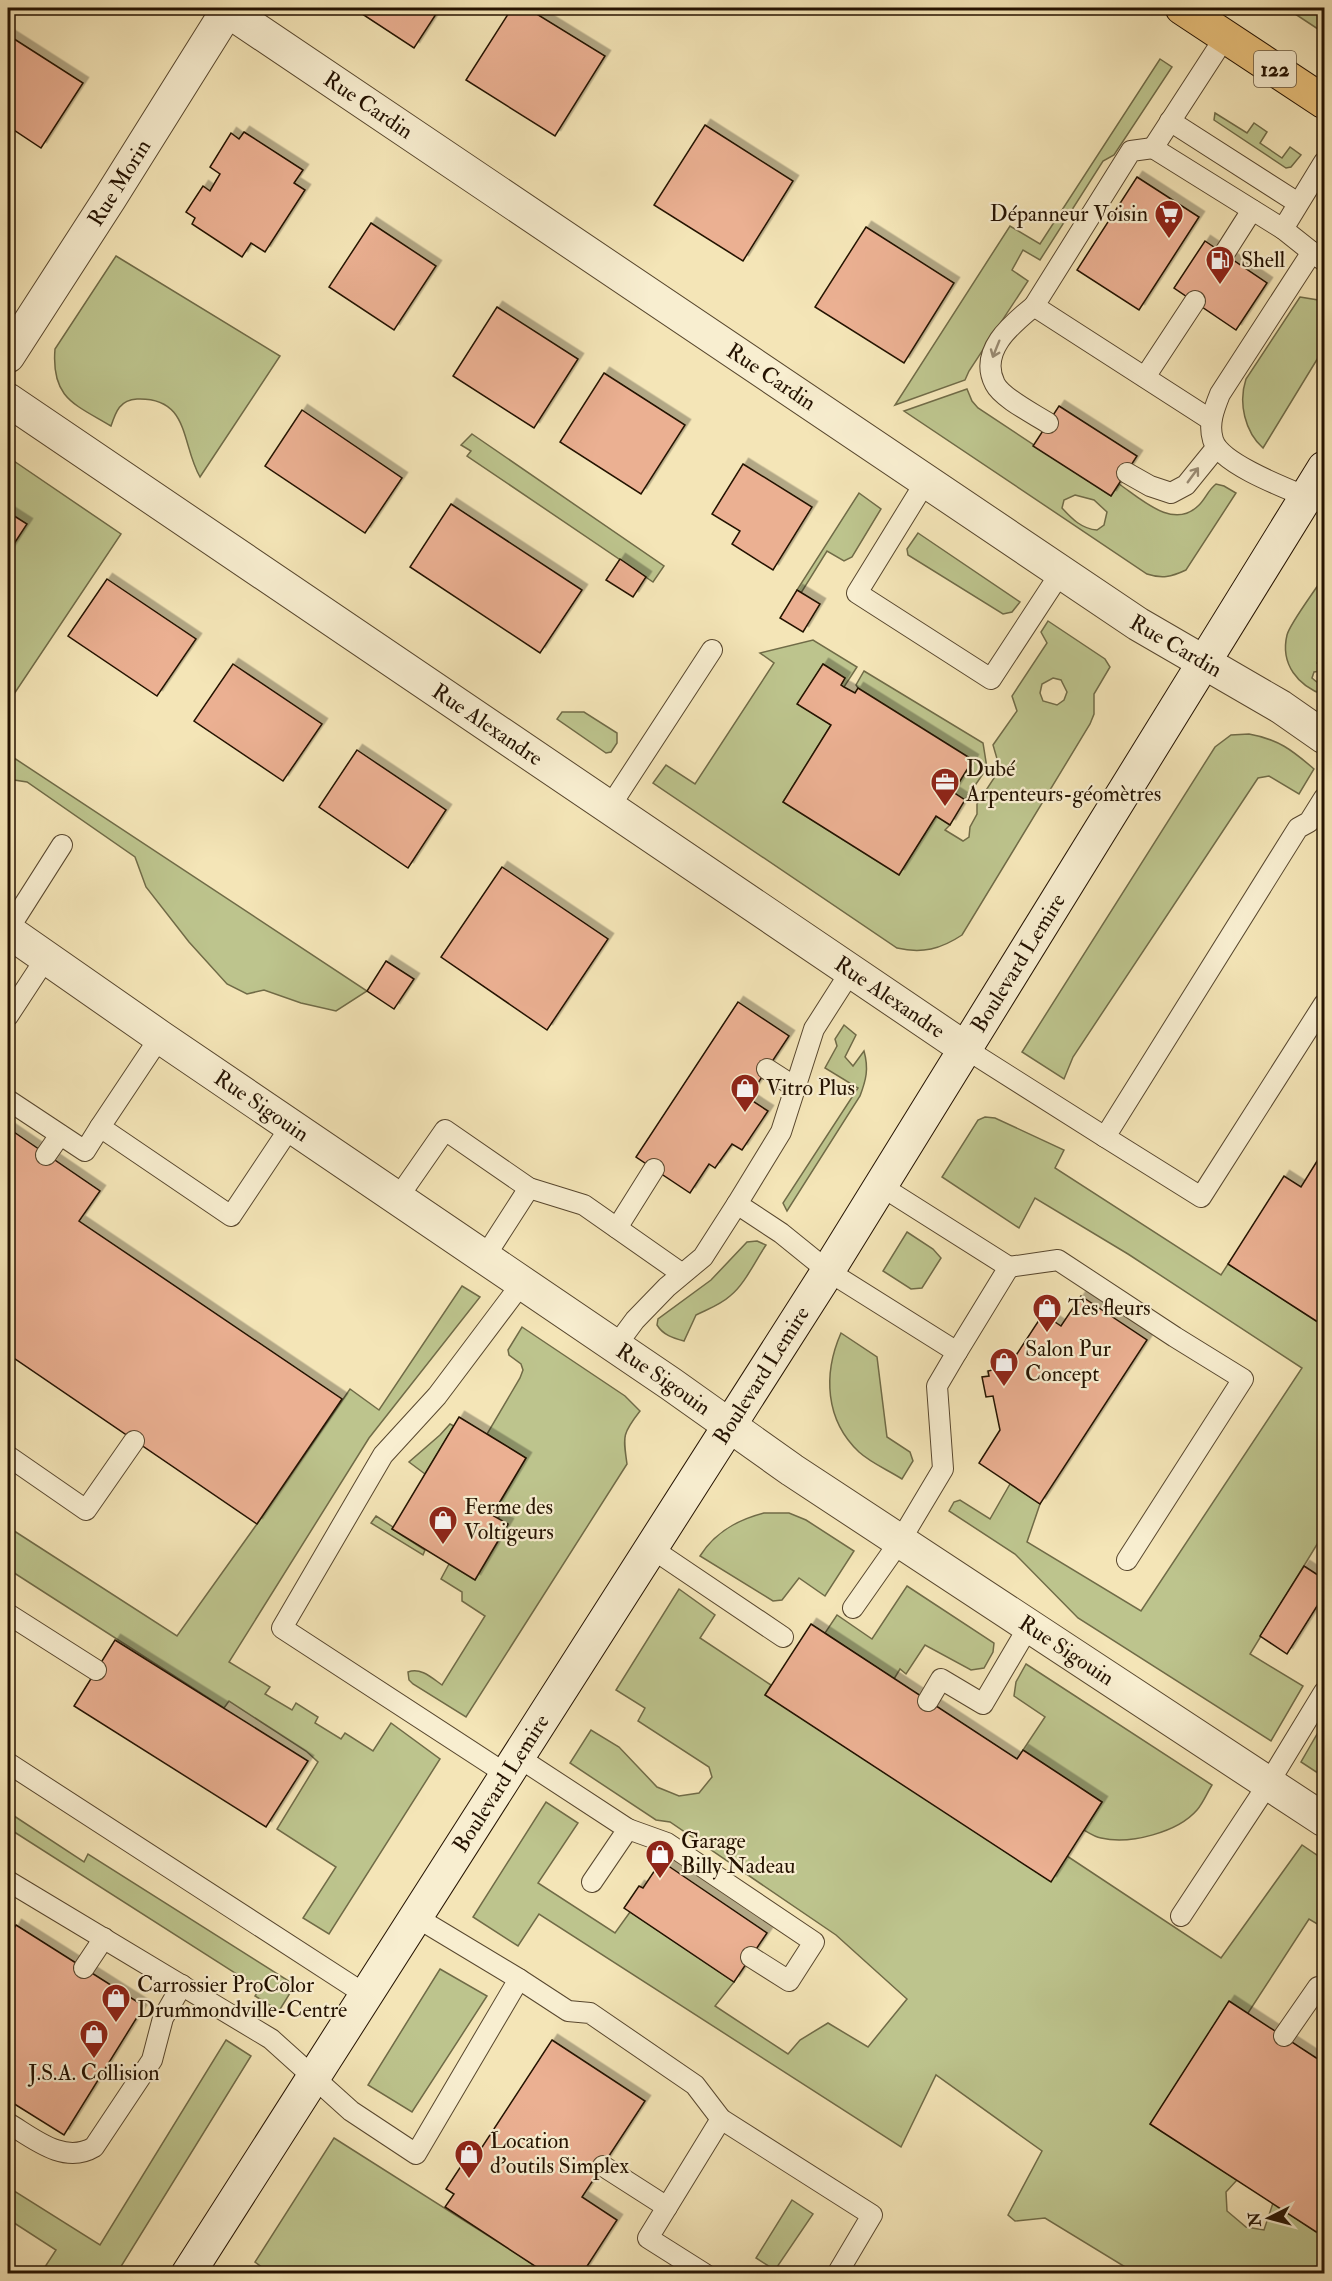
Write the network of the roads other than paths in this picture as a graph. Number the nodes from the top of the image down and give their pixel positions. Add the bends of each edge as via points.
1 (227, 8) edge
2 (1182, 8) edge
3 (1225, 37) junction
4 (1324, 102) edge
5 (1170, 122) junction
6 (1154, 148) junction
7 (1324, 162) edge
8 (1298, 203) junction
9 (1252, 210) junction
10 (1283, 229) junction
11 (1224, 254) dead end
12 (1318, 256) edge
13 (1195, 301) dead end
14 (1034, 306) junction
15 (8, 356) edge
16 (1145, 377) junction
17 (8, 400) edge
18 (1211, 420) junction
19 (1048, 423) dead end
20 (1216, 447) junction
21 (1324, 468) edge
22 (1126, 472) dead end
23 (926, 481) junction
24 (1316, 500) edge
25 (1061, 572) junction
26 (712, 650) dead end
27 (1205, 662) junction
28 (1324, 737) edge
29 (1324, 798) edge
30 (609, 807) junction
31 (1317, 827) edge
32 (62, 845) dead end
33 (8, 930) edge
34 (46, 958) junction
35 (851, 971) junction
36 (1324, 1004) edge
37 (8, 1016) edge
38 (160, 1037) junction
39 (966, 1049) junction
40 (767, 1069) dead end
41 (795, 1087) junction
42 (8, 1101) edge
43 (291, 1126) junction
44 (100, 1127) junction
45 (60, 1134) junction
46 (1105, 1137) junction
47 (46, 1155) dead end
48 (654, 1169) dead end
49 (881, 1186) junction
50 (529, 1188) junction
51 (397, 1199) junction
52 (737, 1204) junction
53 (617, 1228) junction
54 (484, 1258) junction
55 (1009, 1268) junction
56 (828, 1271) junction
57 (681, 1274) junction
58 (522, 1283) junction
59 (615, 1347) junction
60 (957, 1352) junction
61 (729, 1426) junction
62 (134, 1441) dead end
63 (8, 1456) edge
64 (900, 1541) junction
65 (651, 1548) junction
66 (1127, 1560) dead end
67 (853, 1608) dead end
68 (8, 1614) edge
69 (1029, 1626) junction
70 (783, 1637) dead end
71 (96, 1670) dead end
72 (1324, 1692) edge
73 (928, 1701) dead end
74 (8, 1763) edge
75 (512, 1766) junction
76 (1268, 1784) junction
77 (1324, 1820) edge
78 (628, 1829) junction
79 (8, 1881) edge
80 (592, 1882) dead end
81 (1180, 1916) dead end
82 (416, 1917) junction
83 (104, 1938) junction
84 (750, 1957) dead end
85 (84, 1968) dead end
86 (519, 1979) junction
87 (182, 1985) junction
88 (1324, 1991) edge
89 (366, 1995) junction
90 (1284, 2036) dead end
91 (313, 2076) junction
92 (722, 2119) junction
93 (8, 2122) edge
94 (603, 2166) dead end
95 (667, 2207) junction
96 (188, 2274) edge
97 (705, 2274) edge
98 (837, 2274) edge

1 - 15 street, Rue Morin
1 - 23 street, Rue Cardin
2 - 3 main road, 122
3 - 4 main road, 122
3 - 5 lane
5 - 6 lane
5 - 8 lane
6 - 9 lane
6 - 14 lane via 1131,151
7 - 8 lane
8 - 10 lane
9 - 10 lane
9 - 11 lane
10 - 12 lane
12 - 18 lane via 1220,394
13 - 16 lane
14 - 16 lane
14 -> 19 lane via 1007,329 995,348 992,364 995,384 1000,390
16 - 18 lane
17 - 30 street, Rue Alexandre
18 - 20 lane
22 -> 20 lane via 1156,489 1171,492 1186,485
20 - 24 lane via 1256,475
21 - 24 street, Boulevard Lemire
23 - 25 street, Rue Cardin
23 - 25 lane via 857,593 992,679
24 - 27 street, Boulevard Lemire
25 - 27 street, Rue Cardin via 1150,632
26 - 30 lane
27 - 28 street, Rue Cardin
27 - 39 street, Boulevard Lemire
29 - 31 lane
30 - 35 street, Rue Alexandre
31 - 46 lane via 1298,828
32 - 33 lane
33 - 34 street, Rue Sigouin
34 - 37 lane
34 - 38 street, Rue Sigouin
35 - 39 street, Rue Alexandre
35 - 41 lane via 814,1029
36 - 46 lane via 1201,1197
38 - 43 street, Rue Sigouin
38 - 44 lane
39 - 46 lane
39 - 49 street, Boulevard Lemire
40 - 41 lane
41 - 52 lane via 781,1132
42 - 45 lane
43 - 44 lane via 231,1216
43 - 51 street, Rue Sigouin
44 - 45 lane via 85,1151
45 - 47 lane
48 - 53 lane
49 - 55 lane
49 - 56 street, Boulevard Lemire
50 - 51 lane via 445,1130
50 - 53 lane via 584,1204
50 - 54 lane
51 - 54 street, Rue Sigouin
52 - 56 lane
52 - 57 lane via 704,1257
53 - 57 lane
54 - 58 street, Rue Sigouin
55 - 60 lane
55 - 66 lane via 1058,1260 1244,1379
56 - 60 lane
56 - 61 street, Boulevard Lemire
57 - 59 lane via 635,1320
58 - 59 street, Rue Sigouin
58 - 75 lane via 437,1396 383,1455 282,1628
59 - 61 street, Rue Sigouin
60 - 64 lane via 937,1386 944,1469
61 - 64 street, Rue Sigouin
61 - 65 street, Boulevard Lemire
62 - 63 lane via 86,1510
64 - 67 lane
64 - 69 street, Rue Sigouin
65 - 70 lane
65 - 75 street, Boulevard Lemire
68 - 71 lane
69 - 73 lane via 983,1704 941,1679
69 - 76 street, Rue Sigouin
72 - 76 lane
74 - 89 lane
75 - 78 lane
75 - 82 street, Boulevard Lemire
76 - 77 street, Rue Sigouin
76 - 81 lane
78 - 80 lane
78 - 84 lane via 667,1843 814,1942 789,1981
79 - 83 lane
82 - 86 lane
82 - 89 street, Boulevard Lemire
83 - 85 lane
83 - 87 lane
86 - 91 lane via 416,2154 351,2111
86 - 92 lane via 568,2010 590,2013 668,2066 695,2085
87 - 91 lane via 271,2039
87 - 93 lane via 163,2018 152,2060 94,2147 84,2153 61,2152
88 - 90 lane via 1318,1987
89 - 91 street, Boulevard Lemire
91 - 96 street, Boulevard Lemire
92 - 95 lane
92 - 98 lane via 872,2215
94 - 95 lane
95 - 97 lane via 648,2238

